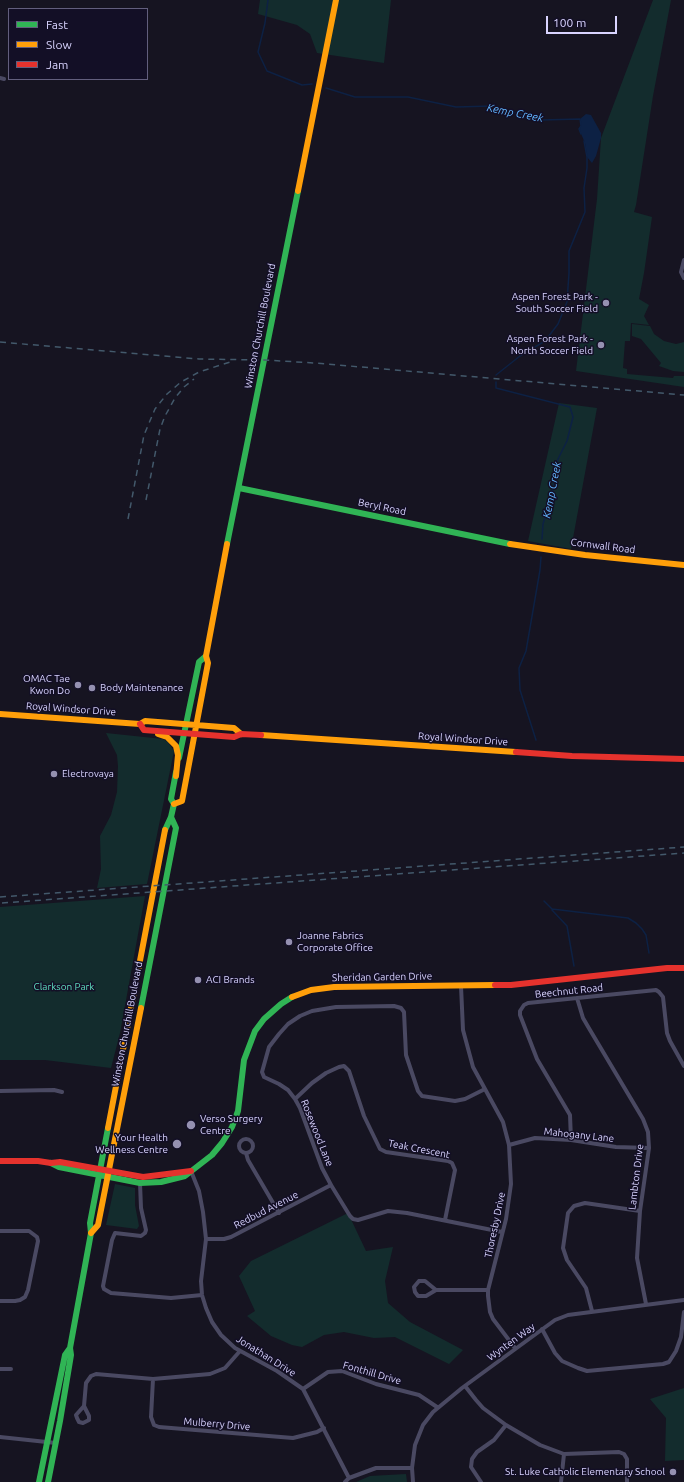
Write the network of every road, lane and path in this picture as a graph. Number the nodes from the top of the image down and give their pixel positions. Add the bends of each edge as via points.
1 (336, 0) edge
2 (684, 260) edge
3 (684, 278) edge
4 (239, 488) junction
5 (521, 546) joint
6 (684, 565) edge
7 (206, 656) junction
8 (0, 714) edge
9 (140, 724) junction
10 (186, 724) junction
11 (196, 725) junction
12 (147, 730) junction
13 (184, 733) junction
14 (195, 734) junction
15 (241, 734) junction
16 (684, 759) edge
17 (176, 776) junction
18 (174, 804) junction
19 (171, 817) junction
20 (684, 968) edge
21 (462, 986) junction
22 (576, 998) junction
23 (684, 1066) edge
24 (485, 1089) junction
25 (0, 1091) edge
26 (62, 1092) dead end
27 (295, 1099) junction
28 (571, 1140) junction
29 (509, 1145) junction
30 (649, 1148) junction
31 (246, 1153) dead end
32 (0, 1161) edge
33 (192, 1171) junction
34 (100, 1172) junction
35 (108, 1174) junction
36 (140, 1183) junction
37 (331, 1185) junction
38 (640, 1211) junction
39 (279, 1212) junction
40 (445, 1220) junction
41 (0, 1231) edge
42 (502, 1232) junction
43 (91, 1233) junction
44 (206, 1239) junction
45 (436, 1290) junction
46 (488, 1290) junction
47 (202, 1295) junction
48 (684, 1300) edge
49 (0, 1301) edge
50 (646, 1304) junction
51 (592, 1311) junction
52 (684, 1312) edge
53 (542, 1329) junction
54 (70, 1348) junction
55 (515, 1348) junction
56 (240, 1351) junction
57 (0, 1369) edge
58 (11, 1369) dead end
59 (153, 1380) junction
60 (465, 1386) junction
61 (303, 1389) junction
62 (84, 1406) dead end
63 (437, 1407) junction
64 (506, 1425) junction
65 (324, 1428) junction
66 (0, 1437) edge
67 (47, 1442) junction
68 (56, 1443) junction
69 (564, 1454) junction
70 (412, 1468) junction
71 (349, 1478) junction
72 (39, 1482) edge
73 (48, 1482) edge
74 (344, 1482) edge
75 (413, 1482) edge
76 (481, 1482) edge
77 (561, 1482) edge
78 (626, 1482) edge

1 - 4 main road, Winston Churchill Boulevard
2 - 3 street
4 - 5 main road, Beryl Road
4 - 7 main road, Winston Churchill Boulevard
5 - 6 main road, Cornwall Road
7 - 10 main road, Winston Churchill Boulevard via 199,662
7 - 11 main road, Winston Churchill Boulevard via 208,663
8 - 9 main road, Royal Windsor Drive
9 - 10 main road, Royal Windsor Drive via 145,721
9 - 12 main road
10 - 11 main road, Royal Windsor Drive
10 - 13 main road, Winston Churchill Boulevard
11 - 14 main road, Winston Churchill Boulevard
11 - 15 main road, Royal Windsor Drive via 234,728
12 - 13 main road, Royal Windsor Drive
12 - 17 main road via 151,734 164,735 174,742 178,755
13 - 14 main road, Royal Windsor Drive
13 - 17 main road, Winston Churchill Boulevard
14 - 15 main road, Royal Windsor Drive via 234,737
14 - 18 main road, Winston Churchill Boulevard via 182,801
15 - 16 main road, Royal Windsor Drive via 572,756
17 - 18 main road, Winston Churchill Boulevard via 171,799
18 - 19 main road, Winston Churchill Boulevard
19 - 34 main road, Winston Churchill Boulevard via 166,827
19 - 35 main road, Winston Churchill Boulevard via 176,828
20 - 21 main road, Sheridan Garden Drive via 660,968 510,985
21 - 24 street, Thoresby Drive via 465,1039 473,1067
21 - 33 main road, Sheridan Garden Drive via 321,988 302,993 280,1004 264,1019 249,1044 238,1111 232,1126 212,1155
22 - 23 street, Beechnut Road via 656,990 663,997 667,1033
22 - 28 street, Beechnut Road via 528,1003 520,1011 537,1059 570,1115
22 - 30 street, Lambton Drive via 590,1030 643,1119 648,1132
24 - 27 street, Rosewood Lane via 456,1101 422,1096 406,1055 405,1016 401,1008 336,1007 300,1016 288,1024 269,1047 263,1066 263,1076 288,1090
24 - 29 street, Thoresby Drive via 503,1122
25 - 26 street
27 - 37 street, Rosewood Lane
27 - 40 street, Teak Crescent via 326,1073 344,1066 349,1071 364,1116 380,1149 452,1163 455,1170
28 - 29 street, Mahogany Lane via 535,1138
28 - 30 street, Mahogany Lane via 616,1147
29 - 42 street, Thoresby Drive via 511,1184
30 - 38 street, Lambton Drive
31 - 39 street
32 - 34 main road via 38,1161 59,1167
33 - 35 main road, Sheridan Garden Drive via 183,1170 168,1176 143,1177
33 - 36 main road, Sheridan Garden Drive via 172,1180
33 - 44 street, Jonathan Drive via 202,1202
34 - 35 main road
34 - 43 main road, Winston Churchill Boulevard via 90,1223
35 - 36 main road, Sheridan Garden Drive
35 - 43 main road, Winston Churchill Boulevard via 98,1225
36 - 47 street via 141,1208 146,1230 141,1236 115,1233 104,1289 111,1293 171,1298
37 - 39 street, Redbud Avenue
37 - 40 street, Rosewood Lane via 353,1219 358,1220 388,1211
38 - 50 street, Lambton Drive via 637,1258
38 - 51 street via 584,1203 574,1206 568,1213 562,1248 586,1288
39 - 44 street, Redbud Avenue via 232,1237
40 - 42 street, Rosewood Lane
41 - 49 street via 29,1231 38,1241 25,1297 15,1301
42 - 46 street, Thoresby Drive
43 - 54 main road, Winston Churchill Boulevard
44 - 47 street, Jonathan Drive
45 - 45 street via 422,1280 414,1287 416,1294 421,1297
45 - 46 street
46 - 55 street, Thoresby Drive via 493,1319
47 - 56 street, Jonathan Drive via 212,1322 221,1335
48 - 50 street, Wynten Way
50 - 51 street, Wynten Way
51 - 53 street, Wynten Way via 568,1315
52 - 53 street via 681,1337 676,1351 669,1362 663,1364 587,1371 562,1362
53 - 55 street, Wynten Way
54 - 67 main road, Winston Churchill Boulevard via 65,1355
54 - 68 main road, Winston Churchill Boulevard via 71,1355
55 - 60 street, Wynten Way
56 - 59 street via 225,1368 215,1373
56 - 61 street, Jonathan Drive
57 - 58 street
59 - 62 street via 96,1374 86,1383
59 - 65 street, Mulberry Drive via 150,1417 158,1427 293,1438
60 - 63 street, Wynten Way
60 - 64 street via 483,1408
61 - 63 street, Fonthill Drive via 328,1372 342,1372 419,1395
61 - 65 street, Jonathan Drive
63 - 70 street, Wynten Way via 425,1422 418,1437
64 - 69 street via 540,1445
64 - 76 street via 494,1440 477,1452 472,1459 471,1468
65 - 71 street, Jonathan Drive
66 - 67 street
67 - 68 street
67 - 72 main road, Winston Churchill Boulevard
68 - 73 main road, Winston Churchill Boulevard
69 - 77 street
69 - 78 street via 624,1454 627,1459
70 - 71 street via 376,1468
70 - 75 street, Wynten Way
71 - 74 street

